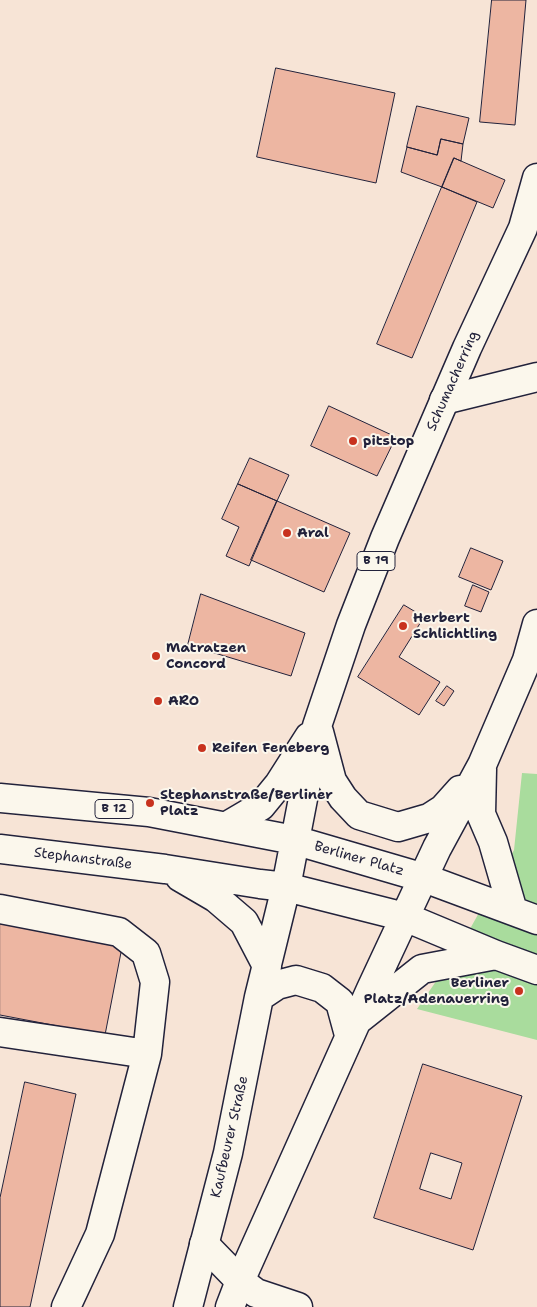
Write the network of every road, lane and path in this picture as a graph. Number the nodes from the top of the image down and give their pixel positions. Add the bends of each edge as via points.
1 (537, 178) edge
2 (537, 377) edge
3 (444, 400) junction
4 (535, 638) edge
5 (317, 726) junction
6 (482, 765) junction
7 (0, 798) edge
8 (227, 826) junction
9 (294, 840) junction
10 (0, 849) edge
11 (165, 869) junction
12 (424, 878) junction
13 (286, 887) junction
14 (0, 909) edge
15 (525, 915) edge
16 (405, 917) junction
17 (496, 955) junction
18 (267, 966) junction
19 (537, 970) edge
20 (259, 997) junction
21 (352, 1028) junction
22 (0, 1032) edge
23 (147, 1054) junction
24 (204, 1244) junction
25 (240, 1281) junction
26 (266, 1302) edge
27 (66, 1307) edge
28 (188, 1307) edge
29 (230, 1307) edge
30 (298, 1307) edge

1 - 3 main road, Schumacherring via 523,228
2 - 3 main road
3 - 5 main road, Schumacherring / B 19 via 367,583
4 - 6 main road
5 - 6 main road via 332,781 342,798 359,815 398,827 429,818 443,809
5 - 8 main road via 261,806
5 - 9 main road, Berliner Platz / B 19
6 - 12 main road, Berliner Platz
6 - 15 main road via 481,814
7 - 8 main road, B 12 via 149,812
8 - 9 main road, Berliner Platz / B 12
9 - 12 main road, Berliner Platz / B 12
9 - 13 main road, Berliner Platz / B 19
10 - 11 main road, Stephanstraße
11 - 13 main road
11 - 18 main road via 216,898 244,922
12 - 15 main road, Berliner Platz
12 - 16 main road, Berliner Platz
13 - 16 main road
13 - 18 main road, Berliner Platz / B 19
14 - 23 main road via 119,932 146,953 155,982
16 - 17 main road
16 - 21 main road, Berliner Platz
17 - 19 main road
17 - 21 main road via 422,969
18 - 20 main road, Kaufbeurer Straße / B 19
20 - 21 main road via 277,985 296,980 322,988 340,1002
20 - 24 main road, Kaufbeurer Straße / B 19 via 228,1152
21 - 25 main road
22 - 23 main road
23 - 27 main road via 100,1234
24 - 25 main road
24 - 28 main road, Kaufbeurer Straße / B 19
25 - 26 main road
25 - 29 main road
26 - 30 main road

